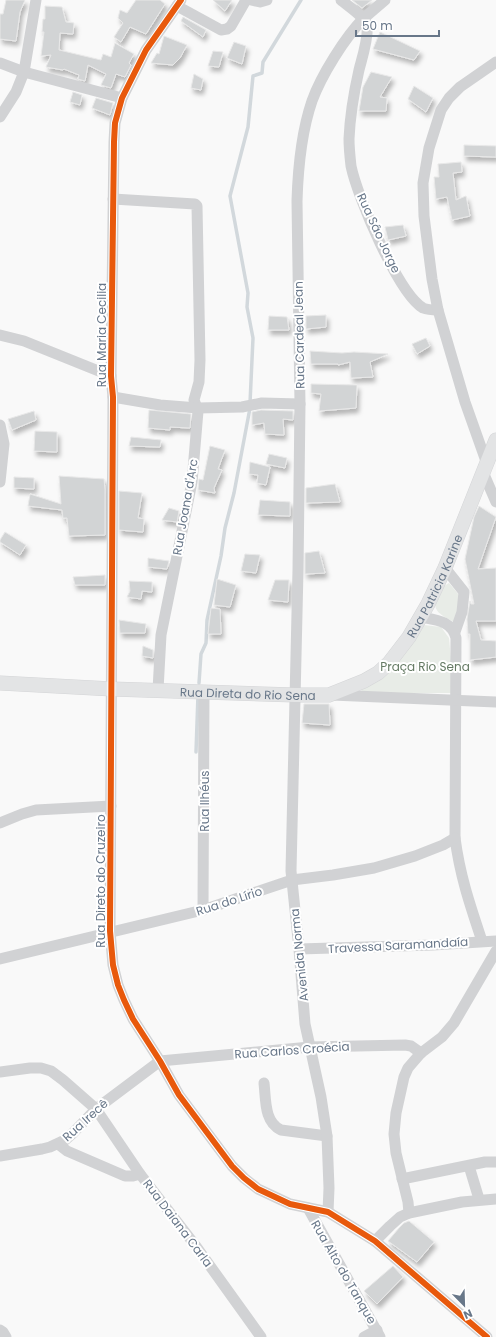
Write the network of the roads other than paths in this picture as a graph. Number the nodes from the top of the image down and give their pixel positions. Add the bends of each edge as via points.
1 (36, 0) edge
2 (246, 0) edge
3 (252, 0) edge
4 (267, 0) edge
5 (341, 0) edge
6 (385, 0) edge
7 (179, 3) edge
8 (364, 19) junction
9 (496, 62) edge
10 (0, 63) edge
11 (24, 72) junction
12 (122, 98) junction
13 (0, 117) edge
14 (113, 199) junction
15 (438, 310) junction
16 (0, 335) edge
17 (111, 376) junction
18 (113, 397) junction
19 (300, 404) junction
20 (198, 408) junction
21 (0, 425) edge
22 (496, 440) edge
23 (485, 468) junction
24 (0, 482) edge
25 (496, 502) edge
26 (445, 568) junction
27 (421, 617) junction
28 (455, 632) junction
29 (0, 683) edge
30 (112, 688) junction
31 (158, 690) junction
32 (204, 691) junction
33 (295, 695) junction
34 (329, 695) junction
35 (457, 700) junction
36 (496, 702) edge
37 (111, 806) junction
38 (0, 823) edge
39 (455, 838) junction
40 (292, 880) junction
41 (203, 910) junction
42 (110, 932) junction
43 (482, 941) junction
44 (496, 941) edge
45 (299, 949) junction
46 (496, 951) edge
47 (0, 959) edge
48 (310, 1047) junction
49 (421, 1053) junction
50 (160, 1061) junction
51 (0, 1072) edge
52 (264, 1083) dead end
53 (96, 1109) junction
54 (327, 1136) junction
55 (58, 1144) junction
56 (0, 1156) edge
57 (496, 1162) edge
58 (469, 1166) junction
59 (140, 1174) junction
60 (402, 1179) junction
61 (479, 1199) junction
62 (496, 1199) edge
63 (308, 1208) junction
64 (328, 1212) junction
65 (409, 1213) junction
66 (375, 1241) junction
67 (0, 1330) edge
68 (379, 1334) edge
69 (6, 1337) edge
70 (261, 1337) edge
71 (364, 1337) edge
72 (487, 1337) edge

1 - 11 street
2 - 7 street, Rua Maria Cecilia via 231,26 221,30
3 - 4 street
5 - 8 street
6 - 8 street, Rua Cardeal Jean
7 - 12 street, Rua Maria Cecilia via 146,50
8 - 15 street, Rua Sâo Jorge via 367,32 354,93 349,139 352,167 360,195 396,274 417,303 423,308
8 - 19 street, Rua Cardeal Jean via 326,72 312,101 303,137 297,201
9 - 15 street via 460,86 449,98 441,110 429,148 423,183 424,216
10 - 11 street
11 - 12 street
11 - 13 street via 16,92
12 - 14 street, Rua Maria Cecilia via 116,123
14 - 17 street, Rua Maria Cecilia
14 - 20 street, Rua Joana d'Arc via 197,204 200,374 194,400
15 - 23 street
16 - 17 street via 24,341
17 - 18 street, Rua Maria Cecilia
18 - 20 street
18 - 30 street, Rua Maria Cecilia
19 - 20 street via 262,403 242,407
19 - 33 street, Rua Cardeal Jean
20 - 31 street, Rua Joana d'Arc via 192,482 161,636
21 - 24 street via 4,444
22 - 23 main road, Rua Patricia Karine
23 - 25 street
23 - 26 main road, Rua Patricia Karine
26 - 27 main road, Rua Patricia Karine
26 - 28 street via 464,592 462,612
27 - 28 street via 448,624
27 - 34 main road, Rua Patricia Karine via 409,637 378,673 354,686
28 - 35 street
29 - 30 main road, Rua Direta do Rio Sena
30 - 31 main road, Rua Direta do Rio Sena
30 - 37 street, Rua Direto do Cruzeiro
31 - 32 main road, Rua Direta do Rio Sena
32 - 33 main road, Rua Direta do Rio Sena
32 - 41 street, Rua Ilhéus
33 - 34 main road, Rua Direta do Rio Sena
33 - 40 street, Avenida Norma
34 - 35 street, Rua Direta do Rio Sena
35 - 36 street, Rua Direta do Rio Sena
35 - 39 street
37 - 38 street via 36,810
37 - 42 street, Rua Direto do Cruzeiro
39 - 40 street, Rua do Lírio via 425,853 388,864
39 - 43 street via 463,882
40 - 41 street, Rua do Lírio
40 - 45 street, Avenida Norma
41 - 42 street, Rua do Lírio
42 - 47 street, Rua do Lírio
42 - 50 street, Rua Direto do Cruzeiro via 118,985 133,1019
43 - 44 street, Travessa Saramandaía
43 - 45 street, Travessa Saramandaía
45 - 48 street, Avenida Norma via 305,1024
46 - 49 street via 454,1023 442,1037
48 - 49 street, Rua Carlos Croécia via 405,1045
48 - 50 street, Rua Carlos Croécia
48 - 54 street, Avenida Norma
49 - 60 street via 404,1077 396,1113 395,1147
50 - 53 street, Rua Irecê
50 - 63 street, Rua Direto do Cruzeiro via 179,1095 220,1152 244,1178 263,1192 290,1204
51 - 53 street, Rua Daiana Carla via 30,1068 51,1071
52 - 54 street via 267,1113 274,1127
53 - 55 street, Rua Irecê via 73,1133
53 - 59 street, Rua Daiana Carla
54 - 64 street, Avenida Norma
55 - 56 street, Rua Irecê
55 - 59 street via 67,1151 125,1176
57 - 58 street
58 - 60 street
58 - 61 street
59 - 70 street, Rua Daiana Carla
60 - 65 street
61 - 62 street
61 - 65 street
63 - 64 street, Rua Direto do Cruzeiro
63 - 68 street, Rua Alto do Tanque
64 - 66 street
65 - 66 street
66 - 72 street
67 - 69 street
68 - 71 street

